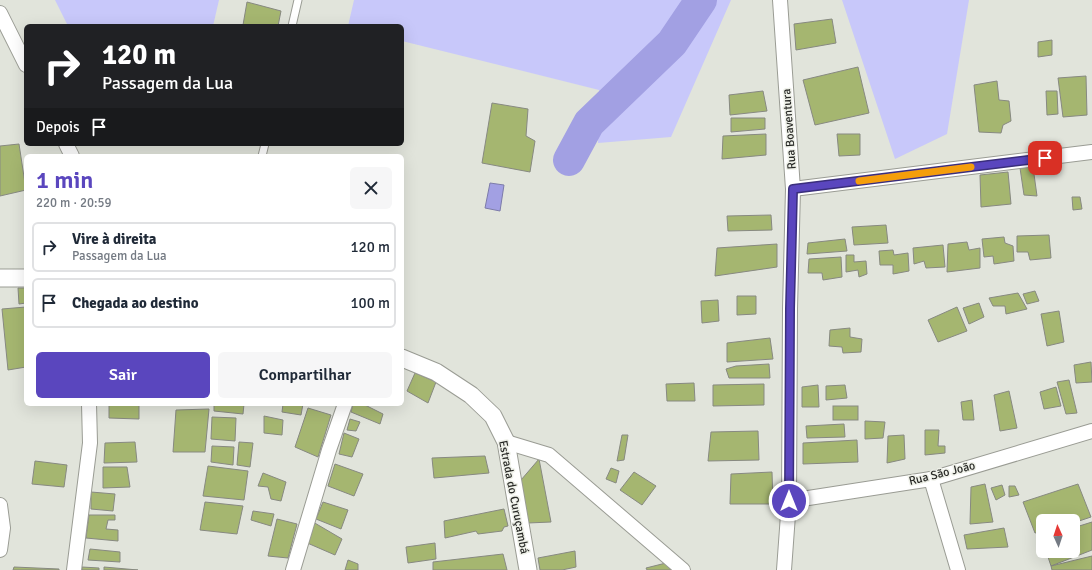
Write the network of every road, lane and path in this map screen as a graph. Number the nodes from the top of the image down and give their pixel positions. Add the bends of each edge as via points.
1 (298, 0) edge
2 (780, 0) edge
3 (0, 13) edge
4 (292, 24) edge
5 (24, 61) edge
6 (1092, 152) edge
7 (793, 189) junction
8 (0, 278) edge
9 (24, 278) edge
10 (404, 359) edge
11 (89, 406) edge
12 (344, 406) edge
13 (1092, 431) edge
14 (506, 442) junction
15 (931, 479) junction
16 (789, 501) junction
17 (0, 505) edge
18 (0, 550) edge
19 (74, 570) edge
20 (293, 570) edge
21 (528, 570) edge
22 (683, 570) edge
23 (784, 570) edge
24 (958, 570) edge

1 - 4 lane
2 - 7 street, Rua Boaventura
3 - 5 street
6 - 7 street
7 - 16 street, Rua Boaventura
8 - 9 street
10 - 14 street, Estrada do Curuçambá via 436,372 471,395 493,416
11 - 19 street via 90,443
12 - 20 street
13 - 15 street, Rua São João
14 - 21 street, Estrada do Curuçambá
14 - 22 street via 549,455
15 - 16 street, Rua São João
15 - 24 street
16 - 23 street, Rua Boaventura
17 - 18 street via 3,528

